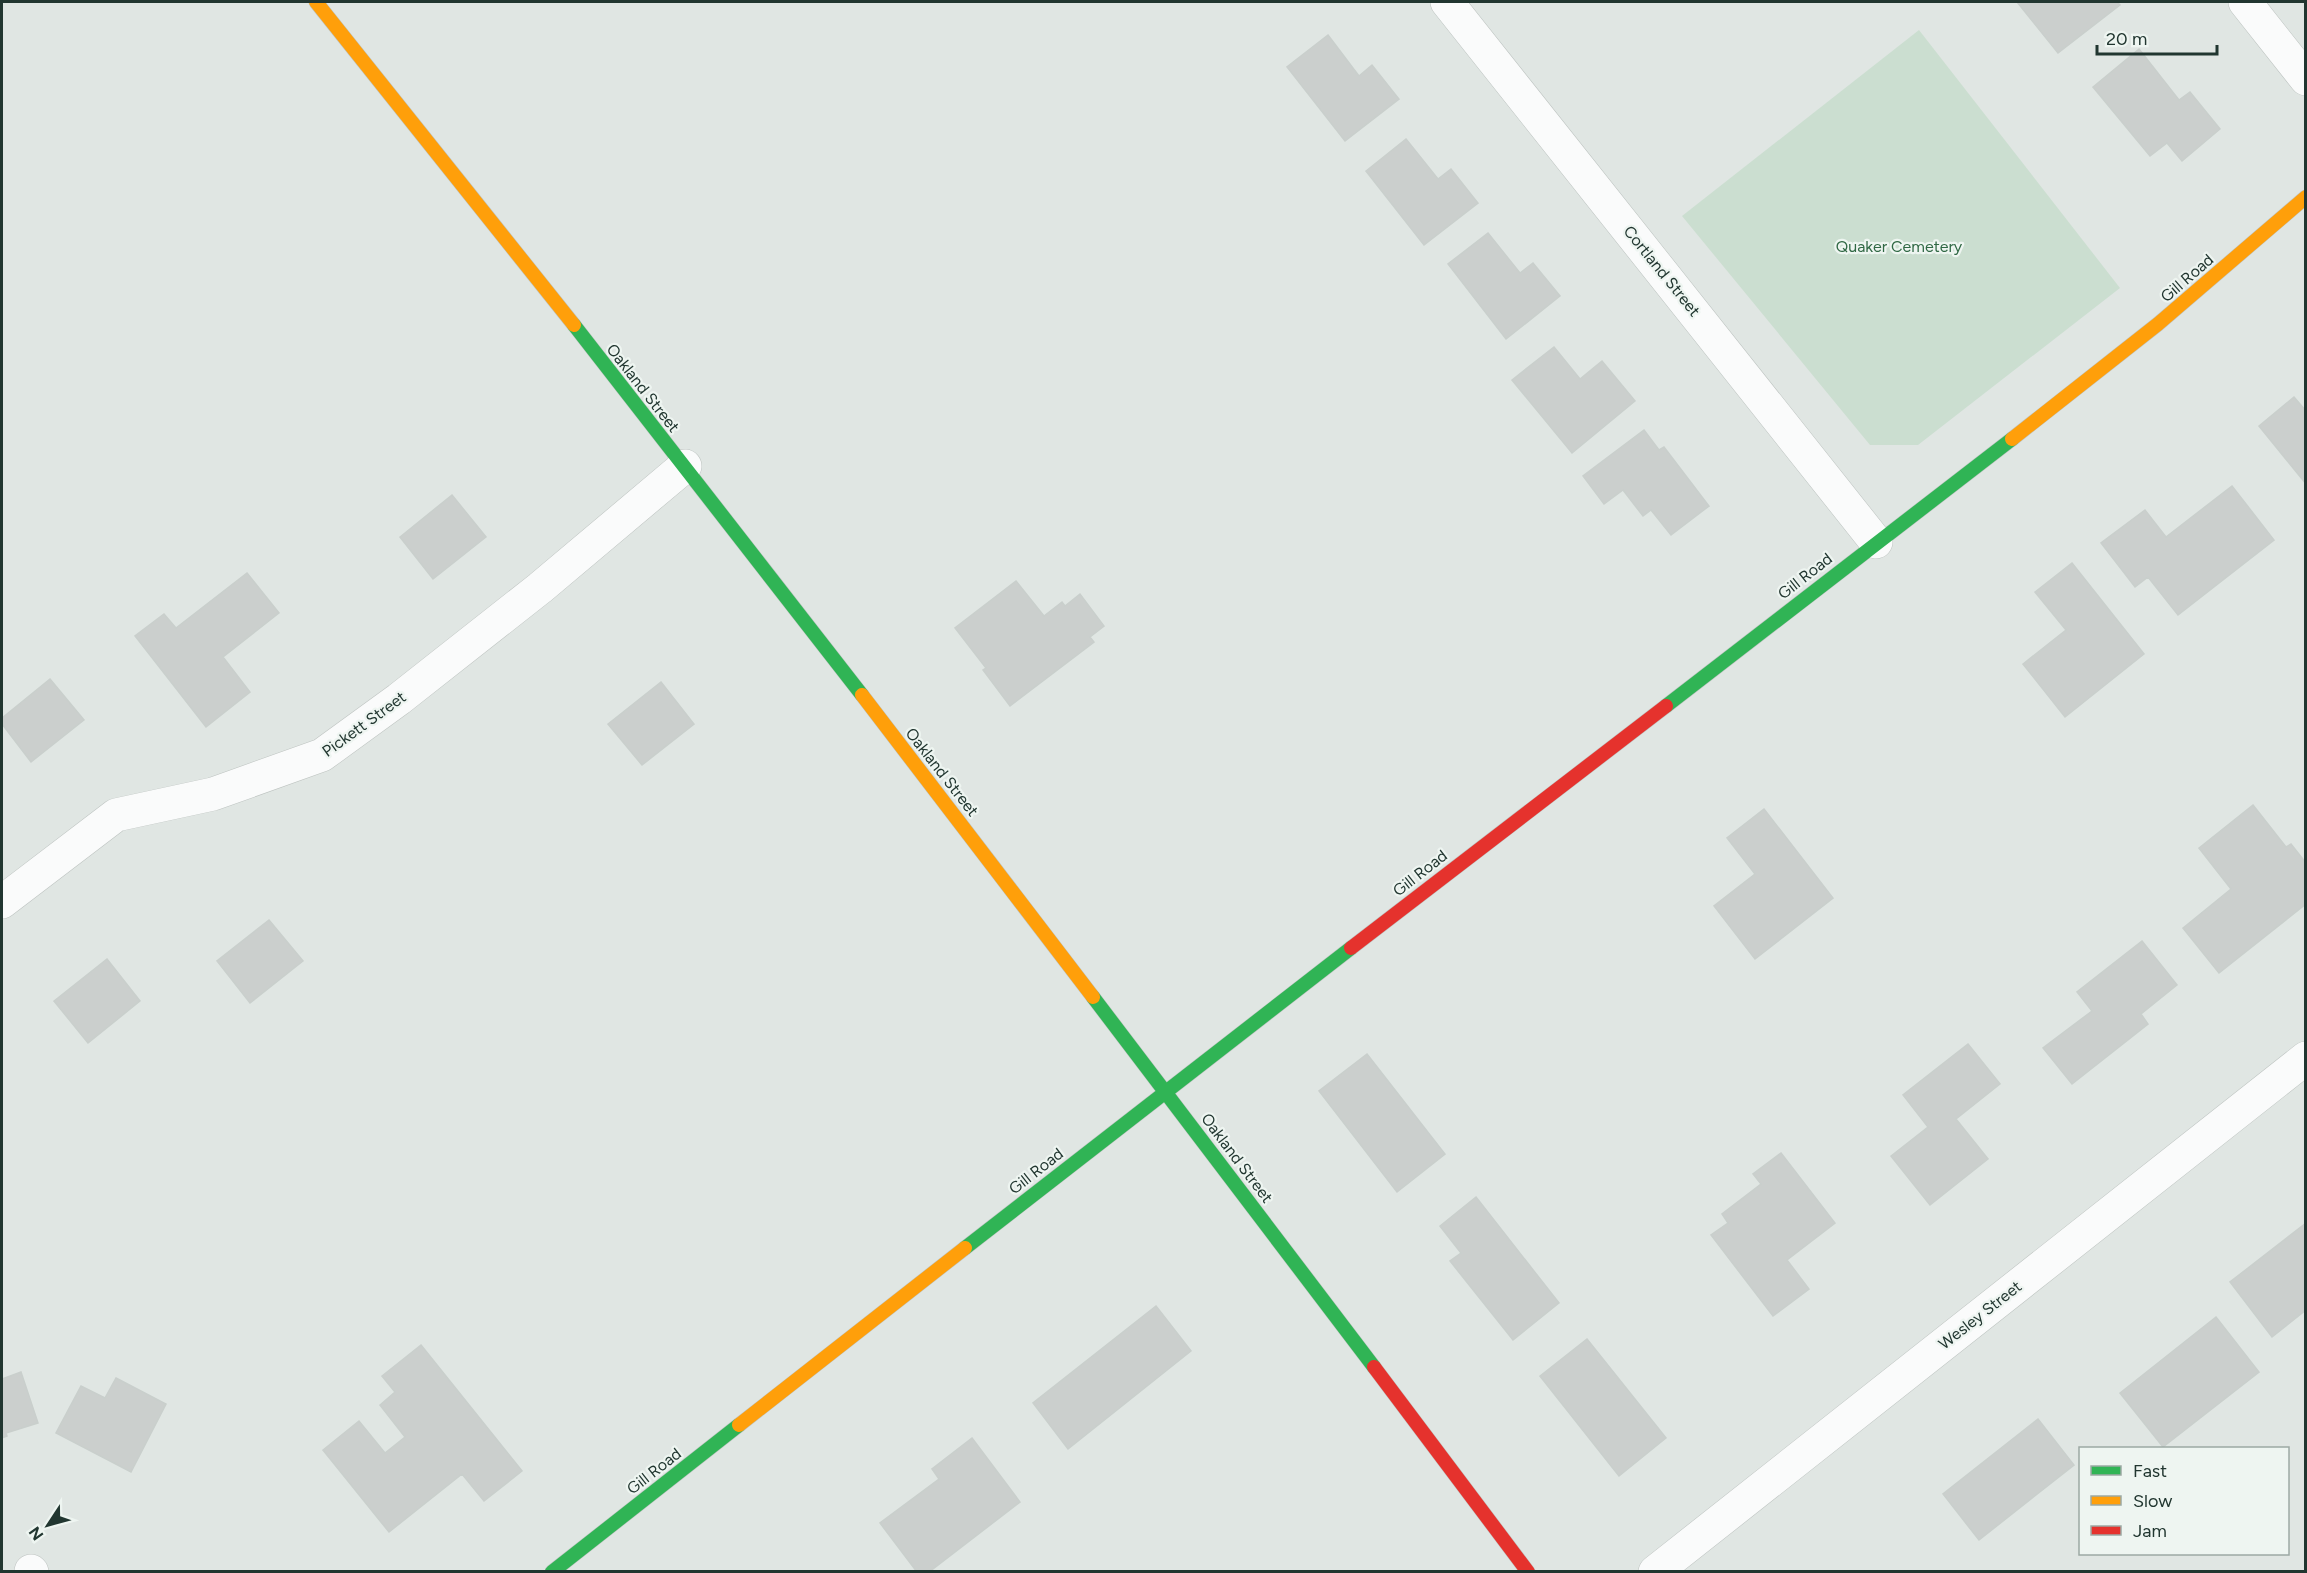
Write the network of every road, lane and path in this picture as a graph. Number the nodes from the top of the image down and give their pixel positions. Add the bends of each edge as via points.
1 (316, 2) edge
2 (1447, 2) edge
3 (2245, 2) edge
4 (2306, 79) edge
5 (2306, 197) edge
6 (685, 466) junction
7 (1876, 542) junction
8 (2, 902) edge
9 (2306, 1058) edge
10 (1166, 1091) junction
11 (552, 1572) edge
12 (1528, 1572) edge
13 (1655, 1572) edge

1 - 6 street, Oakland Street
2 - 7 street, Cortland Street
3 - 4 street
5 - 7 street, Gill Road via 2158,324
6 - 8 street, Pickett Street via 540,588 322,755 213,794 116,815
6 - 10 street, Oakland Street
7 - 10 street, Gill Road
9 - 13 street, Wesley Street
10 - 11 street, Gill Road
10 - 12 street, Oakland Street

